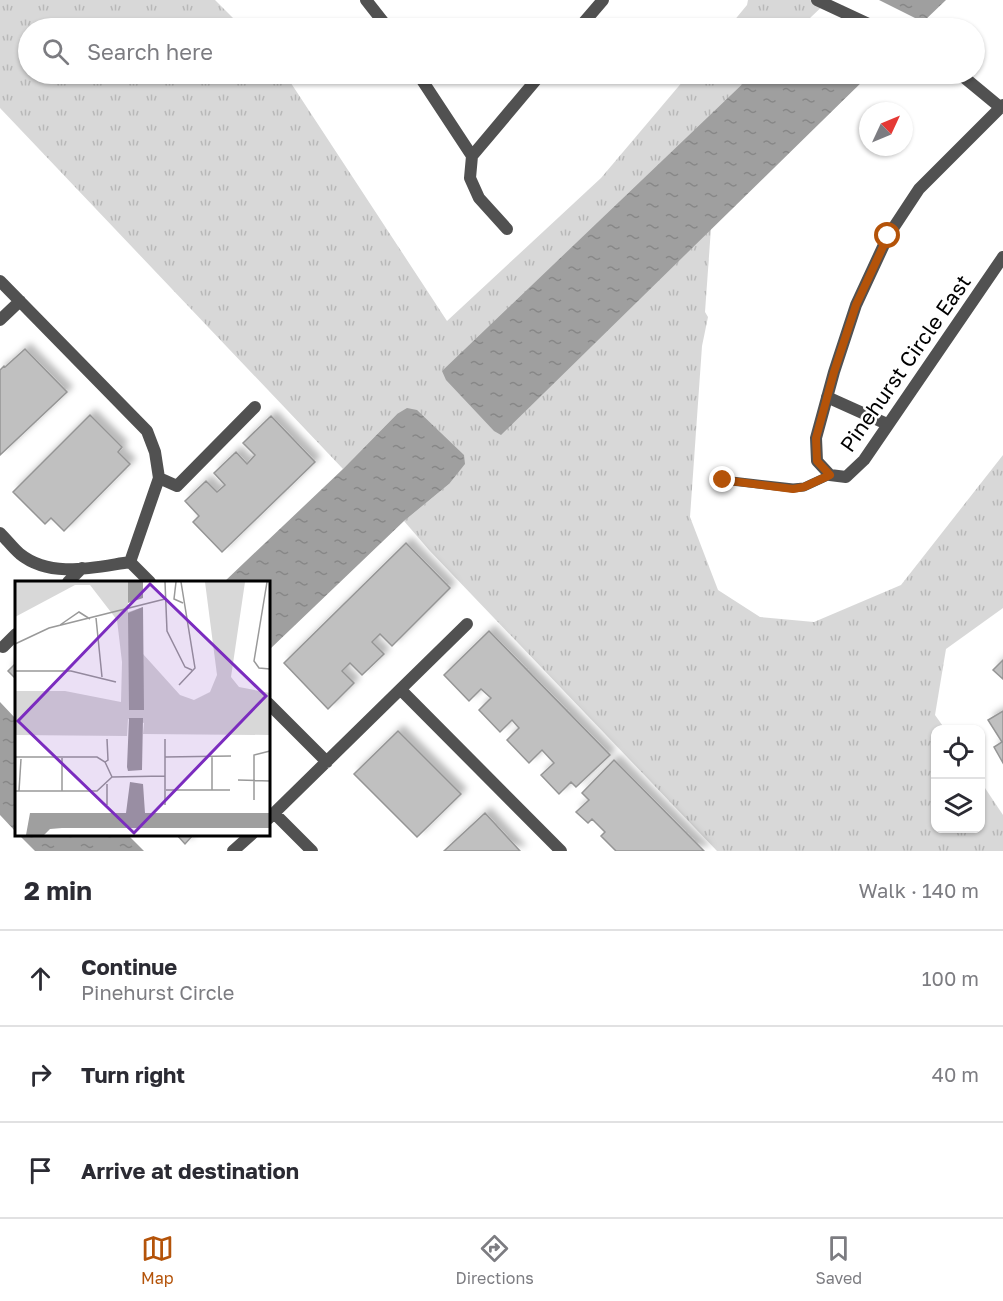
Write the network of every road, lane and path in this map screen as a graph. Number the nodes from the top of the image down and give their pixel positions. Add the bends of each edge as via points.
1 (366, 0) edge
2 (603, 0) edge
3 (817, 0) edge
4 (380, 18) edge
5 (588, 18) edge
6 (856, 18) edge
7 (425, 84) edge
8 (533, 84) edge
9 (973, 84) edge
10 (1002, 106) edge
11 (472, 156) junction
12 (507, 229) dead end
13 (1003, 257) edge
14 (0, 280) edge
15 (20, 301) junction
16 (0, 320) edge
17 (827, 397) junction
18 (255, 407) dead end
19 (887, 424) junction
20 (830, 475) junction
21 (159, 478) junction
22 (723, 480) dead end
23 (0, 533) edge
24 (130, 562) junction
25 (82, 568) junction
26 (69, 581) edge
27 (149, 581) edge
28 (467, 624) dead end
29 (15, 635) edge
30 (3, 647) dead end
31 (401, 690) junction
32 (270, 705) edge
33 (327, 762) junction
34 (272, 816) edge
35 (250, 836) edge
36 (233, 851) edge
37 (312, 851) edge
38 (561, 851) edge

1 - 4 street
2 - 5 street
3 - 6 street
7 - 11 street
8 - 11 street
9 - 10 street
10 - 17 street via 920,189 888,236 856,305
11 - 12 street via 470,178 478,198
13 - 19 street, Pinehurst Circle East
14 - 15 street
15 - 16 street
15 - 21 street via 147,431
17 - 19 street
17 - 20 street via 816,438 817,461
18 - 21 street via 177,486
19 - 20 street, Pinehurst Circle East via 864,460 846,477
20 - 22 lane via 793,489
21 - 24 street
23 - 25 street via 21,555 42,565 66,570
24 - 25 street
24 - 27 street
25 - 26 street
28 - 31 street
29 - 30 street
31 - 33 street
31 - 38 street
32 - 33 street
33 - 34 street
34 - 37 street
35 - 36 street

